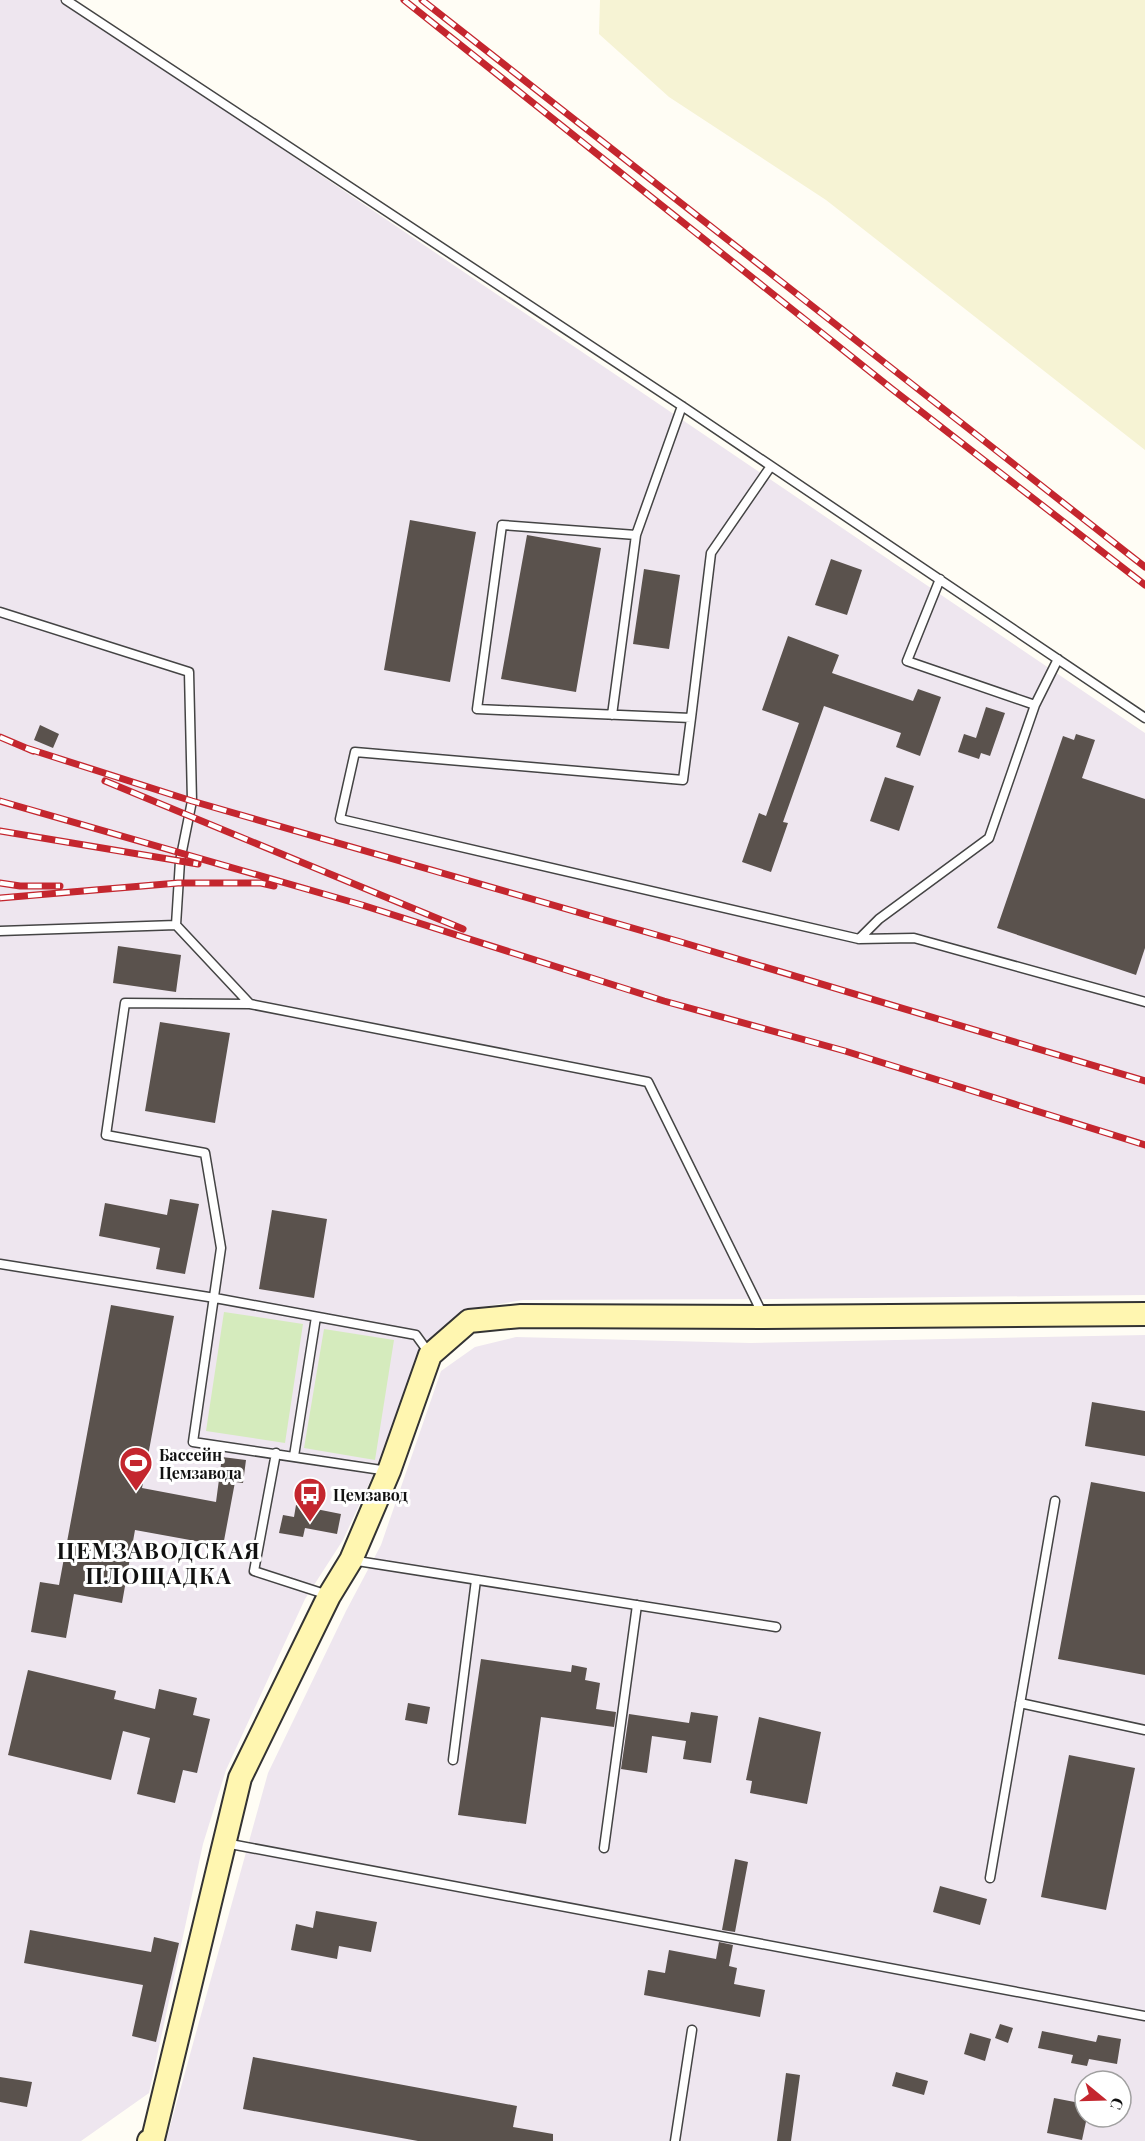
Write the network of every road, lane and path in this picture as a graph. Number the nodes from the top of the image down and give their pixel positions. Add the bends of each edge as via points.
1 (66, 0) edge
2 (682, 406) junction
3 (771, 466) junction
4 (636, 535) junction
5 (939, 579) junction
6 (0, 612) edge
7 (1058, 659) junction
8 (1035, 705) junction
9 (612, 715) junction
10 (691, 718) junction
11 (1145, 718) edge
12 (176, 925) junction
13 (0, 931) edge
14 (859, 939) junction
15 (1145, 1002) edge
16 (250, 1004) junction
17 (0, 1264) edge
18 (215, 1299) junction
19 (1145, 1314) edge
20 (316, 1317) junction
21 (764, 1317) junction
22 (430, 1354) junction
23 (276, 1453) junction
24 (294, 1456) junction
25 (389, 1471) junction
26 (1055, 1501) dead end
27 (351, 1560) junction
28 (476, 1580) junction
29 (329, 1596) junction
30 (637, 1605) junction
31 (776, 1627) dead end
32 (1020, 1703) junction
33 (1145, 1730) edge
34 (453, 1760) dead end
35 (225, 1843) junction
36 (604, 1848) dead end
37 (990, 1878) dead end
38 (1145, 2016) edge
39 (692, 2030) dead end
40 (156, 2140) edge
41 (675, 2141) edge

1 - 2 lane
2 - 3 lane
2 - 4 lane
3 - 5 lane
3 - 10 lane via 711,554
4 - 9 lane
4 - 9 lane via 502,525 477,709
5 - 7 lane
5 - 8 lane via 907,661
6 - 12 lane via 189,672 192,801 180,861
7 - 8 lane
7 - 11 lane
8 - 14 lane via 989,838 879,919
9 - 10 lane
10 - 14 lane via 683,780 355,752 340,819
12 - 13 lane
12 - 16 lane
14 - 15 lane via 914,938
16 - 18 lane via 125,1003 106,1135 205,1153 221,1248
16 - 21 lane via 648,1082
17 - 18 lane
18 - 20 lane
18 - 23 lane via 193,1442
19 - 21 street
20 - 22 lane via 416,1335
20 - 24 lane
21 - 22 street via 521,1316 470,1321
22 - 25 street
23 - 24 lane
23 - 29 lane via 254,1571
24 - 25 lane
25 - 27 street
26 - 32 lane
27 - 28 lane
27 - 29 street
28 - 30 lane
28 - 34 lane
29 - 35 street via 240,1778
30 - 31 lane
30 - 36 lane
32 - 33 lane
32 - 37 lane
35 - 38 lane
35 - 40 street
39 - 41 lane

